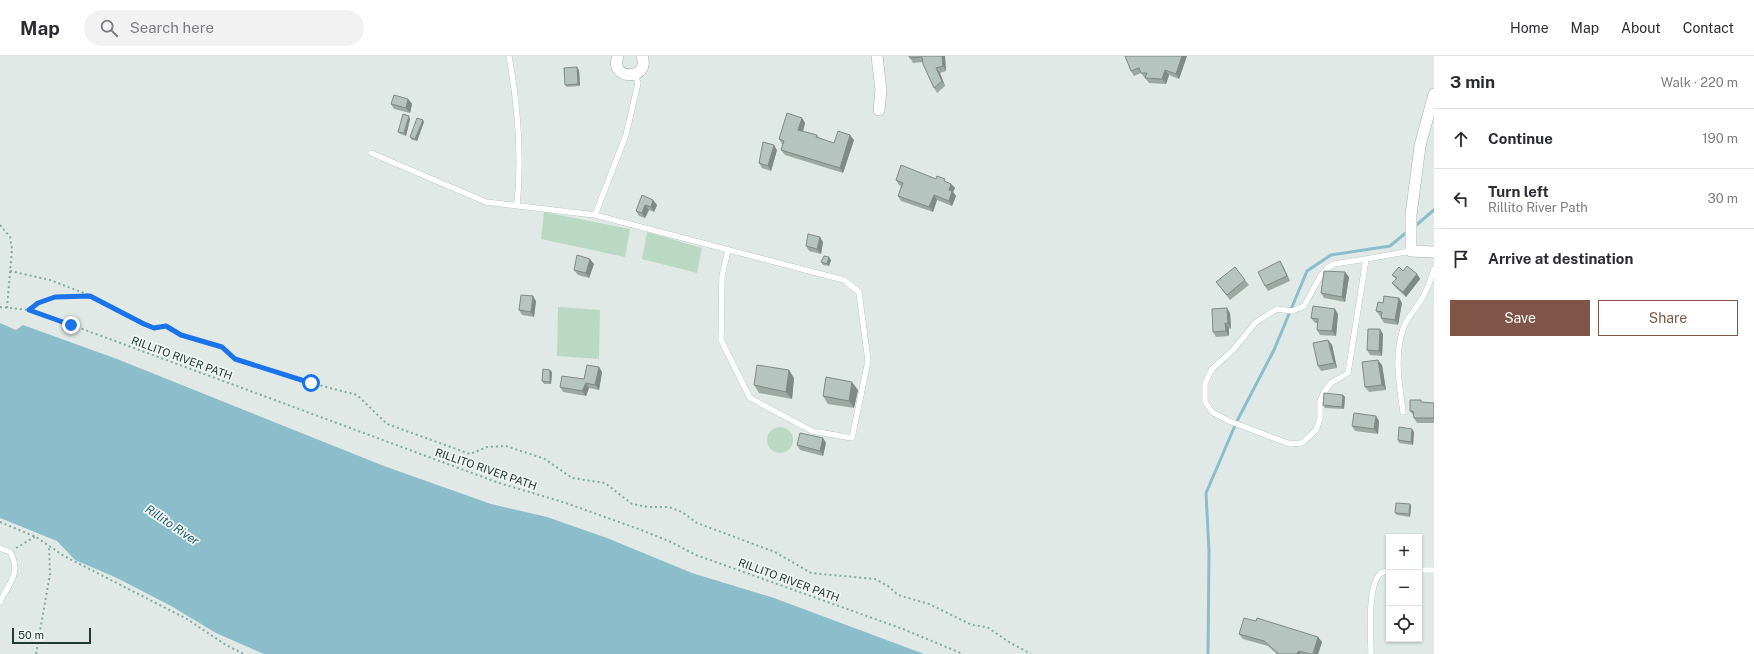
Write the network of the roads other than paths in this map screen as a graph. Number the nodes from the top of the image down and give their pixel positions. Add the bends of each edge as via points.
1 (509, 56) edge
2 (618, 56) edge
3 (642, 56) edge
4 (877, 56) edge
5 (635, 74) junction
6 (1434, 94) edge
7 (879, 110) dead end
8 (371, 153) dead end
9 (517, 205) junction
10 (595, 214) junction
11 (728, 250) junction
12 (1411, 251) junction
13 (1434, 252) edge
14 (1366, 259) junction
15 (1434, 269) edge
16 (1403, 412) dead end
17 (0, 548) edge
18 (1422, 570) edge
19 (1434, 570) edge
20 (1386, 571) edge
21 (0, 602) edge
22 (1371, 654) edge

1 - 9 lane via 519,123
2 - 5 street via 616,62 619,70 627,75
3 - 5 street via 644,64
4 - 7 street
5 - 10 lane via 638,83 626,135
6 - 12 street via 1420,146 1411,215
8 - 9 lane via 486,202
9 - 10 lane
10 - 11 lane
11 - 11 lane via 722,276 721,340 750,398 812,432 852,438 868,361 859,292 844,280
12 - 13 street
12 - 14 lane
14 - 14 lane via 1348,374 1331,383 1324,392 1320,401 1320,419 1316,430 1302,443 1290,444 1212,412 1205,402 1205,383 1212,368 1234,350 1256,322 1276,310 1292,311 1304,306 1326,268 1334,264
15 - 16 lane via 1422,299 1404,328 1400,343 1397,369
17 - 21 lane via 10,552 15,560 15,574
18 - 19 lane
20 - 22 lane via 1380,574 1374,585 1370,608

